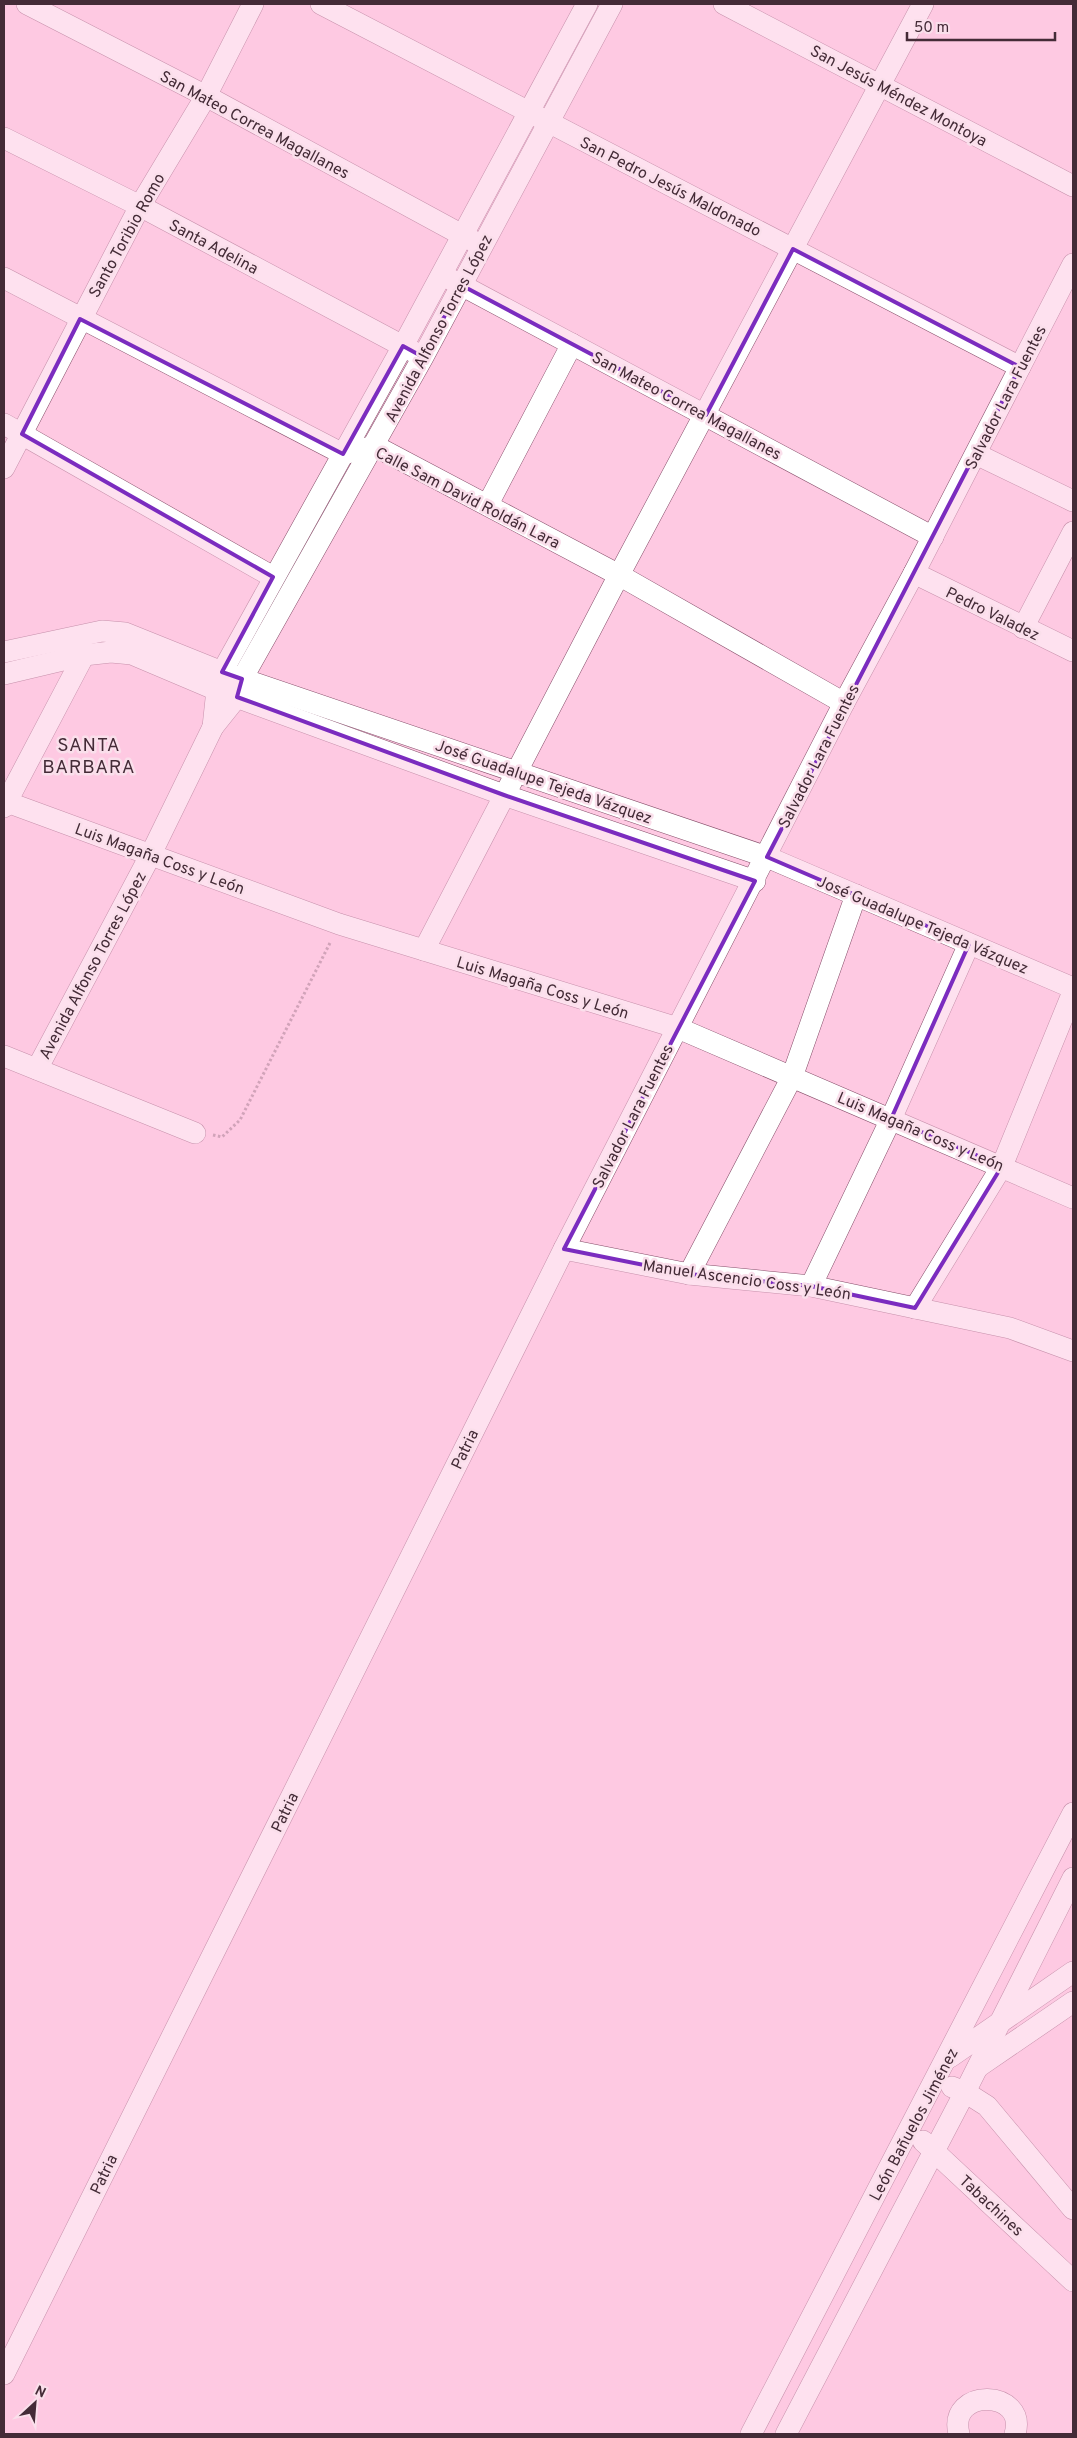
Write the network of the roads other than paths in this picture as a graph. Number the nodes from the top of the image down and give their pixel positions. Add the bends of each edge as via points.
1 (27, 4) edge
2 (253, 4) edge
3 (321, 4) edge
4 (587, 4) edge
5 (612, 4) edge
6 (724, 4) edge
7 (923, 4) edge
8 (880, 85) junction
9 (206, 96) junction
10 (528, 112) junction
11 (548, 122) junction
12 (4, 138) edge
13 (1073, 186) edge
14 (140, 206) junction
15 (462, 235) junction
16 (482, 246) junction
17 (793, 249) junction
18 (1073, 264) edge
19 (442, 274) junction
20 (4, 278) edge
21 (461, 285) junction
22 (80, 319) junction
23 (572, 344) junction
24 (403, 346) junction
25 (423, 357) junction
26 (1020, 367) junction
27 (706, 415) junction
28 (13, 429) edge
29 (374, 446) junction
30 (343, 454) junction
31 (976, 454) junction
32 (4, 468) edge
33 (1073, 501) edge
34 (488, 504) junction
35 (1073, 532) edge
36 (933, 536) junction
37 (914, 574) junction
38 (619, 575) junction
39 (273, 577) junction
40 (1023, 628) junction
41 (4, 652) edge
42 (1073, 652) edge
43 (84, 655) junction
44 (4, 674) edge
45 (219, 681) junction
46 (240, 688) junction
47 (844, 703) junction
48 (213, 727) junction
49 (516, 772) junction
50 (504, 795) junction
51 (5, 803) edge
52 (151, 854) junction
53 (767, 856) junction
54 (755, 881) junction
55 (856, 894) junction
56 (969, 944) junction
57 (424, 950) junction
58 (1073, 990) edge
59 (678, 1028) junction
60 (4, 1056) edge
61 (37, 1069) junction
62 (792, 1077) junction
63 (891, 1118) junction
64 (195, 1133) road end
65 (1002, 1166) junction
66 (1073, 1198) edge
67 (564, 1249) junction
68 (689, 1274) junction
69 (811, 1286) junction
70 (915, 1308) junction
71 (1073, 1351) edge
72 (1073, 1813) edge
73 (1073, 1878) edge
74 (1073, 1972) edge
75 (1073, 2002) edge
76 (1002, 2020) junction
77 (947, 2059) junction
78 (976, 2068) junction
79 (935, 2081) junction
80 (965, 2092) junction
81 (909, 2131) junction
82 (935, 2150) junction
83 (1073, 2209) edge
84 (1073, 2281) edge
85 (4, 2374) edge
86 (751, 2434) edge
87 (786, 2434) edge
88 (959, 2434) edge
89 (1014, 2434) edge

1 - 9 street, San Mateo Correa Magallanes
2 - 9 street, Santo Toribio Romo
3 - 10 street, San Pedro Jesús Maldonado
4 - 10 street, Avenida Alfonso Torres López
5 - 11 street, Avenida Alfonso Torres López
6 - 8 street, San Jesús Méndez Montoya
7 - 8 street
8 - 13 street, San Jesús Méndez Montoya
8 - 17 street
9 - 14 street, Santo Toribio Romo
9 - 15 street, San Mateo Correa Magallanes
10 - 11 street, San Pedro Jesús Maldonado
10 - 15 street, Avenida Alfonso Torres López
11 - 16 street, Avenida Alfonso Torres López
11 - 17 street, San Pedro Jesús Maldonado
12 - 14 street, Santa Adelina
14 - 22 street, Santo Toribio Romo
14 - 24 street, Santa Adelina
15 - 16 street, San Mateo Correa Magallanes
15 - 19 street, Avenida Alfonso Torres López
16 - 21 street, Avenida Alfonso Torres López
17 - 26 street, San Pedro Jesús Maldonado
17 - 27 street
18 - 26 street, Salvador Lara Fuentes
19 - 21 street, San Mateo Correa Magallanes
19 - 24 street, Avenida Alfonso Torres López
20 - 22 street
21 - 23 street, San Mateo Correa Magallanes
21 - 25 street, Avenida Alfonso Torres López
22 - 28 street, Santo Toribio Romo
22 - 30 street
23 - 27 street, San Mateo Correa Magallanes
23 - 34 street
24 - 25 street, Santa Adelina
24 - 30 street, Avenida Alfonso Torres López
25 - 29 street, Avenida Alfonso Torres López
26 - 31 street, Salvador Lara Fuentes
27 - 36 street, San Mateo Correa Magallanes
27 - 38 street
28 - 32 street, Santo Toribio Romo
28 - 39 street
29 - 30 street, Calle Sam David Roldán Lara
29 - 34 street, Calle Sam David Roldán Lara
29 - 46 street, Avenida Alfonso Torres López
30 - 39 street, Avenida Alfonso Torres López
31 - 33 street
31 - 36 street, Salvador Lara Fuentes
34 - 38 street, Calle Sam David Roldán Lara
35 - 40 street
36 - 37 street, Salvador Lara Fuentes
37 - 40 street, Pedro Valadez
37 - 47 street, Salvador Lara Fuentes
38 - 47 street, Calle Sam David Roldán Lara
38 - 49 street
39 - 45 street, Avenida Alfonso Torres López
40 - 42 street, Pedro Valadez
41 - 45 street, José Guadalupe Tejeda Vázquez via 102,631 125,633
43 - 44 street, José Guadalupe Tejeda Vázquez
43 - 45 street, José Guadalupe Tejeda Vázquez via 132,654
43 - 51 street
45 - 46 street, José Guadalupe Tejeda Vázquez
45 - 48 street, Avenida Alfonso Torres López
46 - 48 street, Avenida Alfonso Torres López
46 - 49 street, José Guadalupe Tejeda Vázquez
46 - 50 street, José Guadalupe Tejeda Vázquez
47 - 53 street, Salvador Lara Fuentes
48 - 52 street, Avenida Alfonso Torres López
49 - 50 street
49 - 53 street, José Guadalupe Tejeda Vázquez
50 - 54 street, José Guadalupe Tejeda Vázquez
50 - 57 street
51 - 52 street, Luis Magaña Coss y León
52 - 57 street, Luis Magaña Coss y León via 339,924
52 - 61 street, Avenida Alfonso Torres López
53 - 54 street, Salvador Lara Fuentes
53 - 55 street, José Guadalupe Tejeda Vázquez
54 - 59 street, Salvador Lara Fuentes
55 - 56 street, José Guadalupe Tejeda Vázquez
55 - 62 street
56 - 58 street, José Guadalupe Tejeda Vázquez
56 - 63 street
57 - 59 street, Luis Magaña Coss y León
58 - 65 street
59 - 62 street, Luis Magaña Coss y León
59 - 67 street, Salvador Lara Fuentes
60 - 61 street
61 - 64 street
62 - 63 street, Luis Magaña Coss y León
62 - 68 street
63 - 65 street, Luis Magaña Coss y León
63 - 69 street
65 - 66 street, Luis Magaña Coss y León
65 - 70 street
67 - 68 street, Manuel Ascencio Coss y León
67 - 85 street, Patria
68 - 69 street, Manuel Ascencio Coss y León
69 - 70 street, Manuel Ascencio Coss y León
70 - 71 street, Manuel Ascencio Coss y León via 1010,1328
72 - 77 street, León Bañuelos Jiménez
73 - 76 street, León Bañuelos Jiménez
74 - 76 street
75 - 78 street
76 - 77 street
76 - 78 street, León Bañuelos Jiménez
77 - 78 street
77 - 79 street, León Bañuelos Jiménez
78 - 80 street, León Bañuelos Jiménez
79 - 80 street
79 - 81 street, León Bañuelos Jiménez
80 - 82 street, León Bañuelos Jiménez
80 - 83 street via 987,2106
81 - 82 street, Tabachines
81 - 86 street, León Bañuelos Jiménez
82 - 84 street, Tabachines
82 - 87 street, León Bañuelos Jiménez
88 - 89 street via 963,2411 970,2404 988,2398 1006,2405 1012,2412

